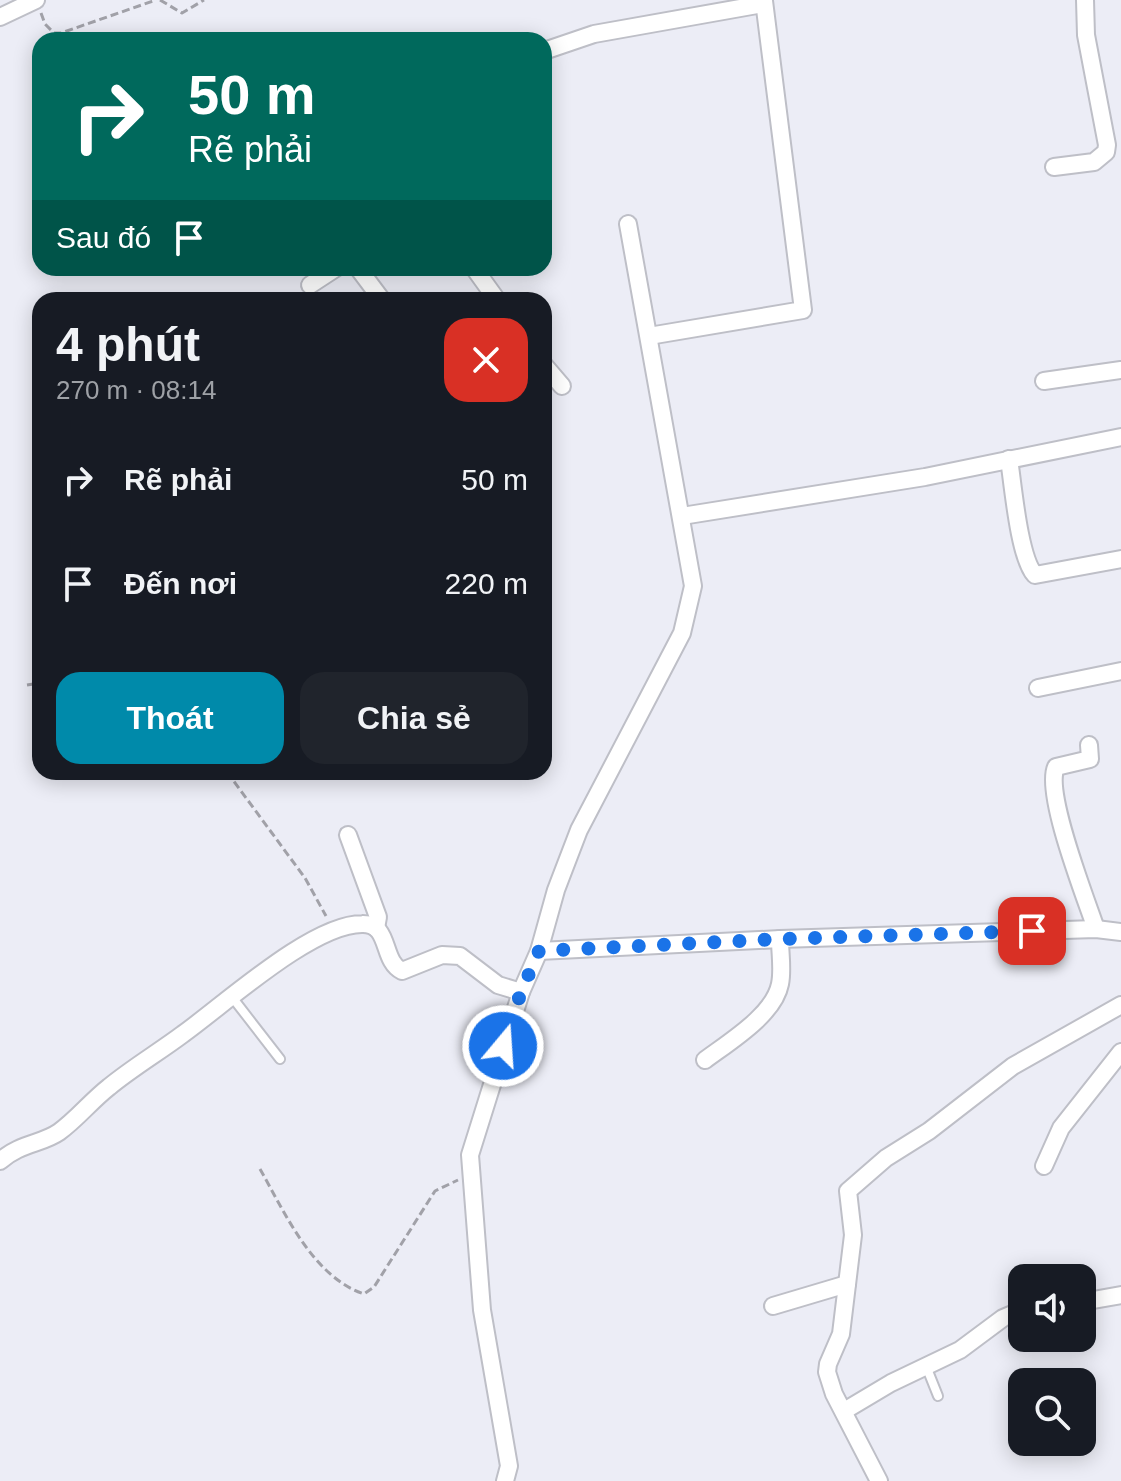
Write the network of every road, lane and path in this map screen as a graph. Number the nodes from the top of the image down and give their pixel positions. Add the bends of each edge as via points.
1 (36, 0) edge
2 (158, 0) edge
3 (204, 0) edge
4 (1085, 0) edge
5 (764, 1) edge
6 (0, 17) edge
7 (53, 32) edge
8 (64, 32) edge
9 (552, 48) edge
10 (1054, 167) dead end
11 (628, 224) dead end
12 (324, 276) edge
13 (310, 285) dead end
14 (649, 336) junction
15 (1121, 370) edge
16 (552, 374) edge
17 (1044, 381) dead end
18 (562, 386) dead end
19 (1121, 437) edge
20 (1009, 459) junction
21 (682, 516) junction
22 (1121, 559) edge
23 (1121, 671) edge
24 (32, 684) edge
25 (27, 685) dead end
26 (1038, 688) dead end
27 (1089, 745) dead end
28 (233, 780) edge
29 (348, 835) dead end
30 (376, 928) junction
31 (1096, 929) junction
32 (333, 930) junction
33 (1121, 932) edge
34 (780, 939) junction
35 (539, 951) junction
36 (521, 992) junction
37 (232, 997) junction
38 (1120, 1007) edge
39 (1121, 1052) edge
40 (280, 1059) dead end
41 (705, 1060) dead end
42 (0, 1161) edge
43 (1044, 1166) dead end
44 (260, 1169) dead end
45 (470, 1177) junction
46 (847, 1284) junction
47 (1121, 1295) edge
48 (1096, 1299) edge
49 (773, 1306) dead end
50 (1008, 1316) edge
51 (926, 1366) junction
52 (938, 1396) dead end
53 (844, 1411) junction
54 (505, 1481) edge
55 (879, 1481) edge

1 - 6 street
1 - 7 path
2 - 3 path via 182,13
2 - 8 path
4 - 10 street via 1106,152 1094,162
5 - 9 street via 594,34
5 - 14 street via 803,310
11 - 14 street
12 - 13 street
14 - 21 street
15 - 17 street
16 - 18 street
19 - 20 street
20 - 21 street
20 - 22 street via 1024,550 1035,575
21 - 35 street via 693,586 682,633 579,830
23 - 26 street
24 - 25 path
27 - 31 street via 1090,759 1056,767 1053,777 1062,828
28 - 32 path via 305,878
29 - 30 street via 378,917
30 - 32 street via 362,924
30 - 36 street via 397,969 442,955 460,956 498,985
31 - 33 street
31 - 34 street
32 - 37 street
34 - 35 street
34 - 41 street via 781,982 775,1002
35 - 36 street
36 - 45 street via 474,1140
37 - 40 lane
37 - 42 street via 108,1087 53,1137 19,1148
38 - 46 street via 1013,1066 851,1186
39 - 43 street via 1061,1128
44 - 45 path via 309,1250 337,1279 364,1294 374,1287 435,1191
45 - 54 street via 482,1310 509,1466
46 - 49 street
46 - 53 street via 841,1334 827,1372
47 - 48 street
50 - 51 street via 960,1350
51 - 52 lane
51 - 53 street
53 - 55 street

